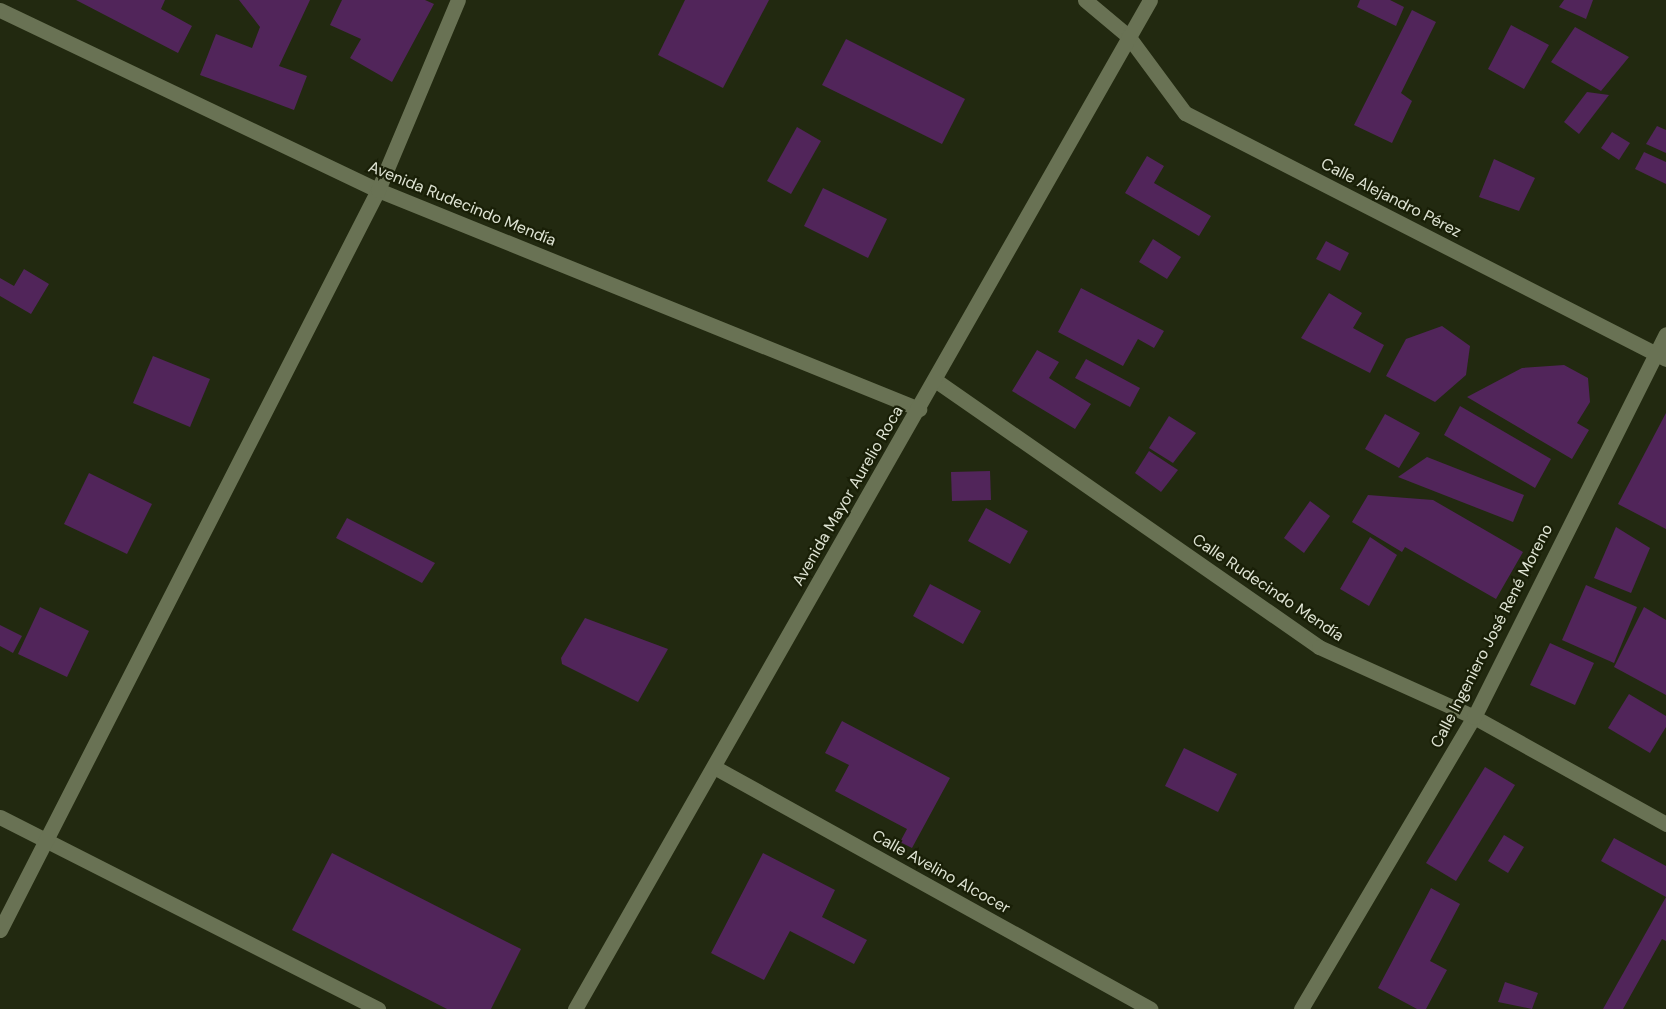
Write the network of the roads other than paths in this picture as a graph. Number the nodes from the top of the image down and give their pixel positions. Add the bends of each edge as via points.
1 (458, 0) edge
2 (1085, 0) edge
3 (1150, 0) edge
4 (0, 10) edge
5 (1128, 36) junction
6 (378, 190) junction
7 (1666, 334) edge
8 (1660, 356) edge
9 (935, 380) junction
10 (919, 409) junction
11 (1473, 717) junction
12 (714, 767) junction
13 (0, 817) edge
14 (1666, 824) edge
15 (47, 839) junction
16 (0, 930) edge
17 (378, 1009) edge
18 (575, 1009) edge
19 (1150, 1009) edge
20 (1301, 1009) edge

1 - 6 street
2 - 5 street, Calle Alejandro Pérez
3 - 5 street, Avenida Mayor Aurelio Roca
4 - 6 street, Avenida Rudecindo Mendía
5 - 8 street, Calle Alejandro Pérez via 1185,113
5 - 9 street, Avenida Mayor Aurelio Roca
6 - 10 street, Avenida Rudecindo Mendía
6 - 15 street
7 - 8 street, Calle Ingeniero José René Moreno
8 - 11 street, Calle Ingeniero José René Moreno
9 - 10 street, Avenida Mayor Aurelio Roca
9 - 11 street, Calle Rudecindo Mendía via 1319,647
10 - 12 street, Avenida Mayor Aurelio Roca
11 - 14 street, Calle Rudecindo Mendía
11 - 20 street, Calle Ingeniero José René Moreno
12 - 18 street, Avenida Mayor Aurelio Roca
12 - 19 street, Calle Avelino Alcocer
13 - 15 street
15 - 16 street
15 - 17 street

